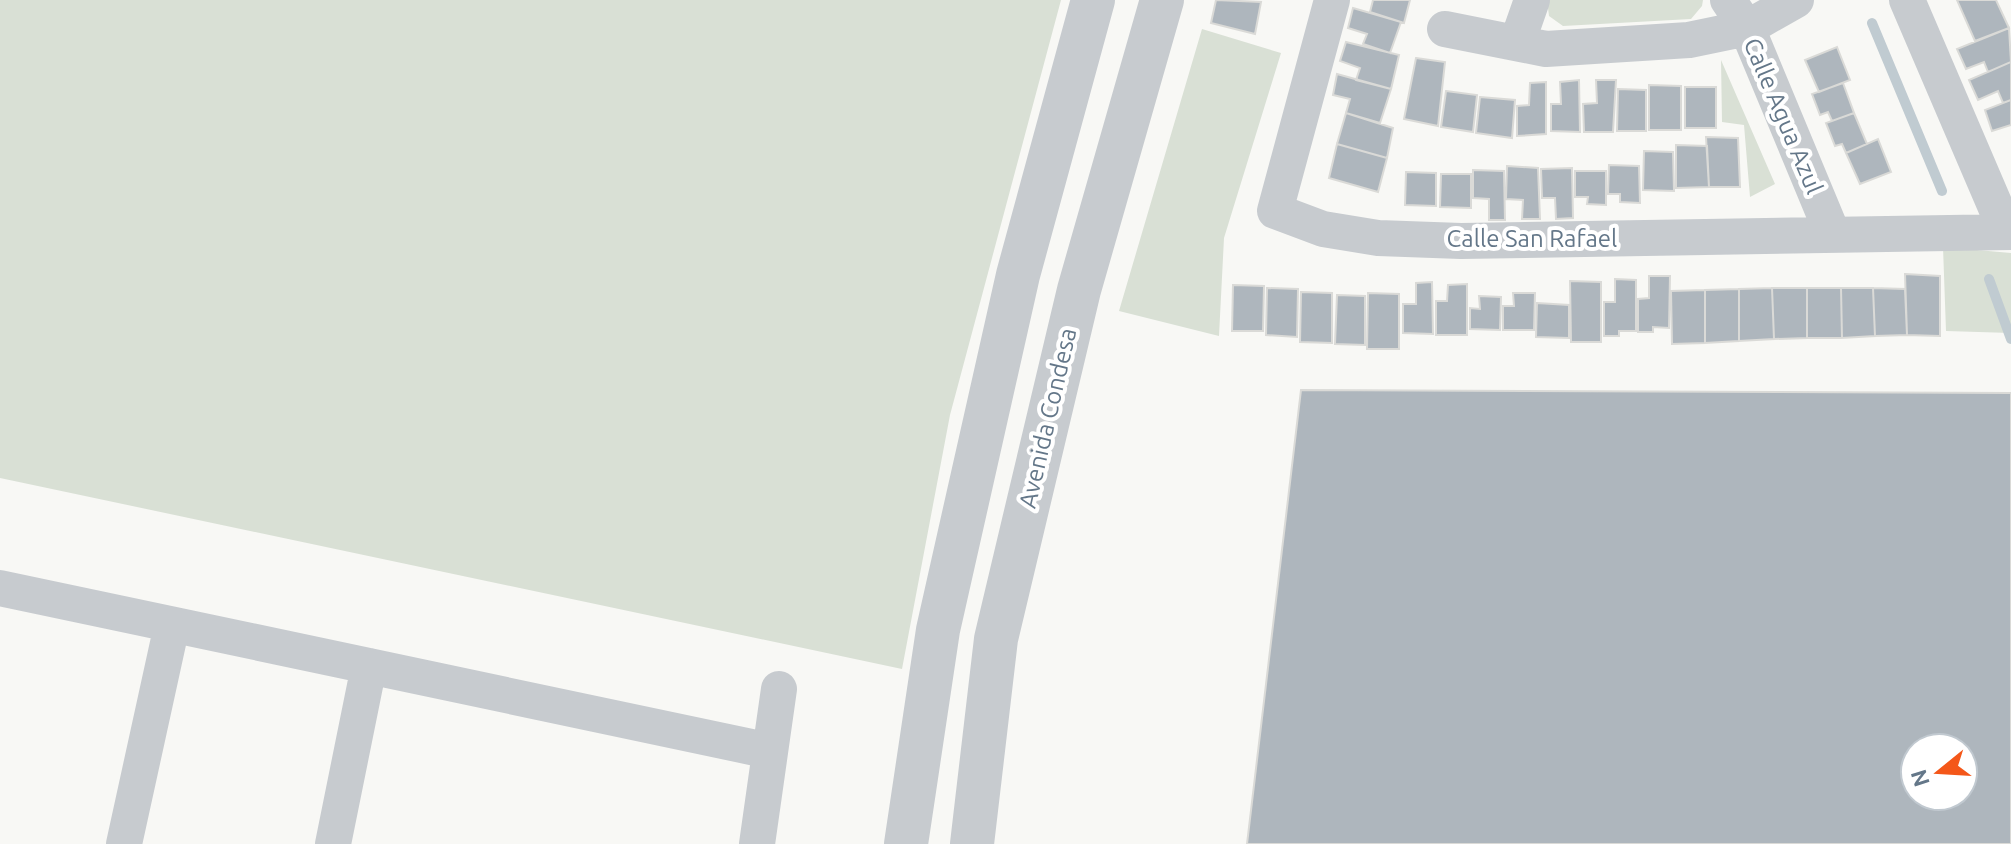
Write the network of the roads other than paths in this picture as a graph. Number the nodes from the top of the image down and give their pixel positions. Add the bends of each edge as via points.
1 (1093, 0) edge
2 (1162, 0) edge
3 (1332, 0) edge
4 (1532, 0) edge
5 (1796, 0) edge
6 (1907, 0) edge
7 (1738, 14) edge
8 (1445, 29) dead end
9 (1517, 43) junction
10 (2009, 231) edge
11 (1833, 235) junction
12 (1018, 275) junction
13 (1079, 290) junction
14 (0, 588) edge
15 (172, 625) junction
16 (369, 666) junction
17 (779, 689) dead end
18 (770, 751) junction
19 (124, 844) edge
20 (333, 844) edge
21 (757, 844) edge
22 (906, 844) edge
23 (972, 844) edge

1 - 12 street
2 - 13 street, Avenida Condesa
3 - 11 street, Calle San Rafael via 1275,211 1323,229 1378,238 1534,242
4 - 9 street
5 - 7 street
6 - 10 street
7 - 9 street via 1689,40 1546,49
7 - 11 street, Calle Agua Azul
8 - 9 street
10 - 11 street, Calle San Rafael
12 - 13 street
12 - 22 street via 938,630
13 - 23 street, Avenida Condesa via 996,639
14 - 15 street
15 - 16 street
15 - 19 street
16 - 18 street
16 - 20 street
17 - 18 street
18 - 21 street

